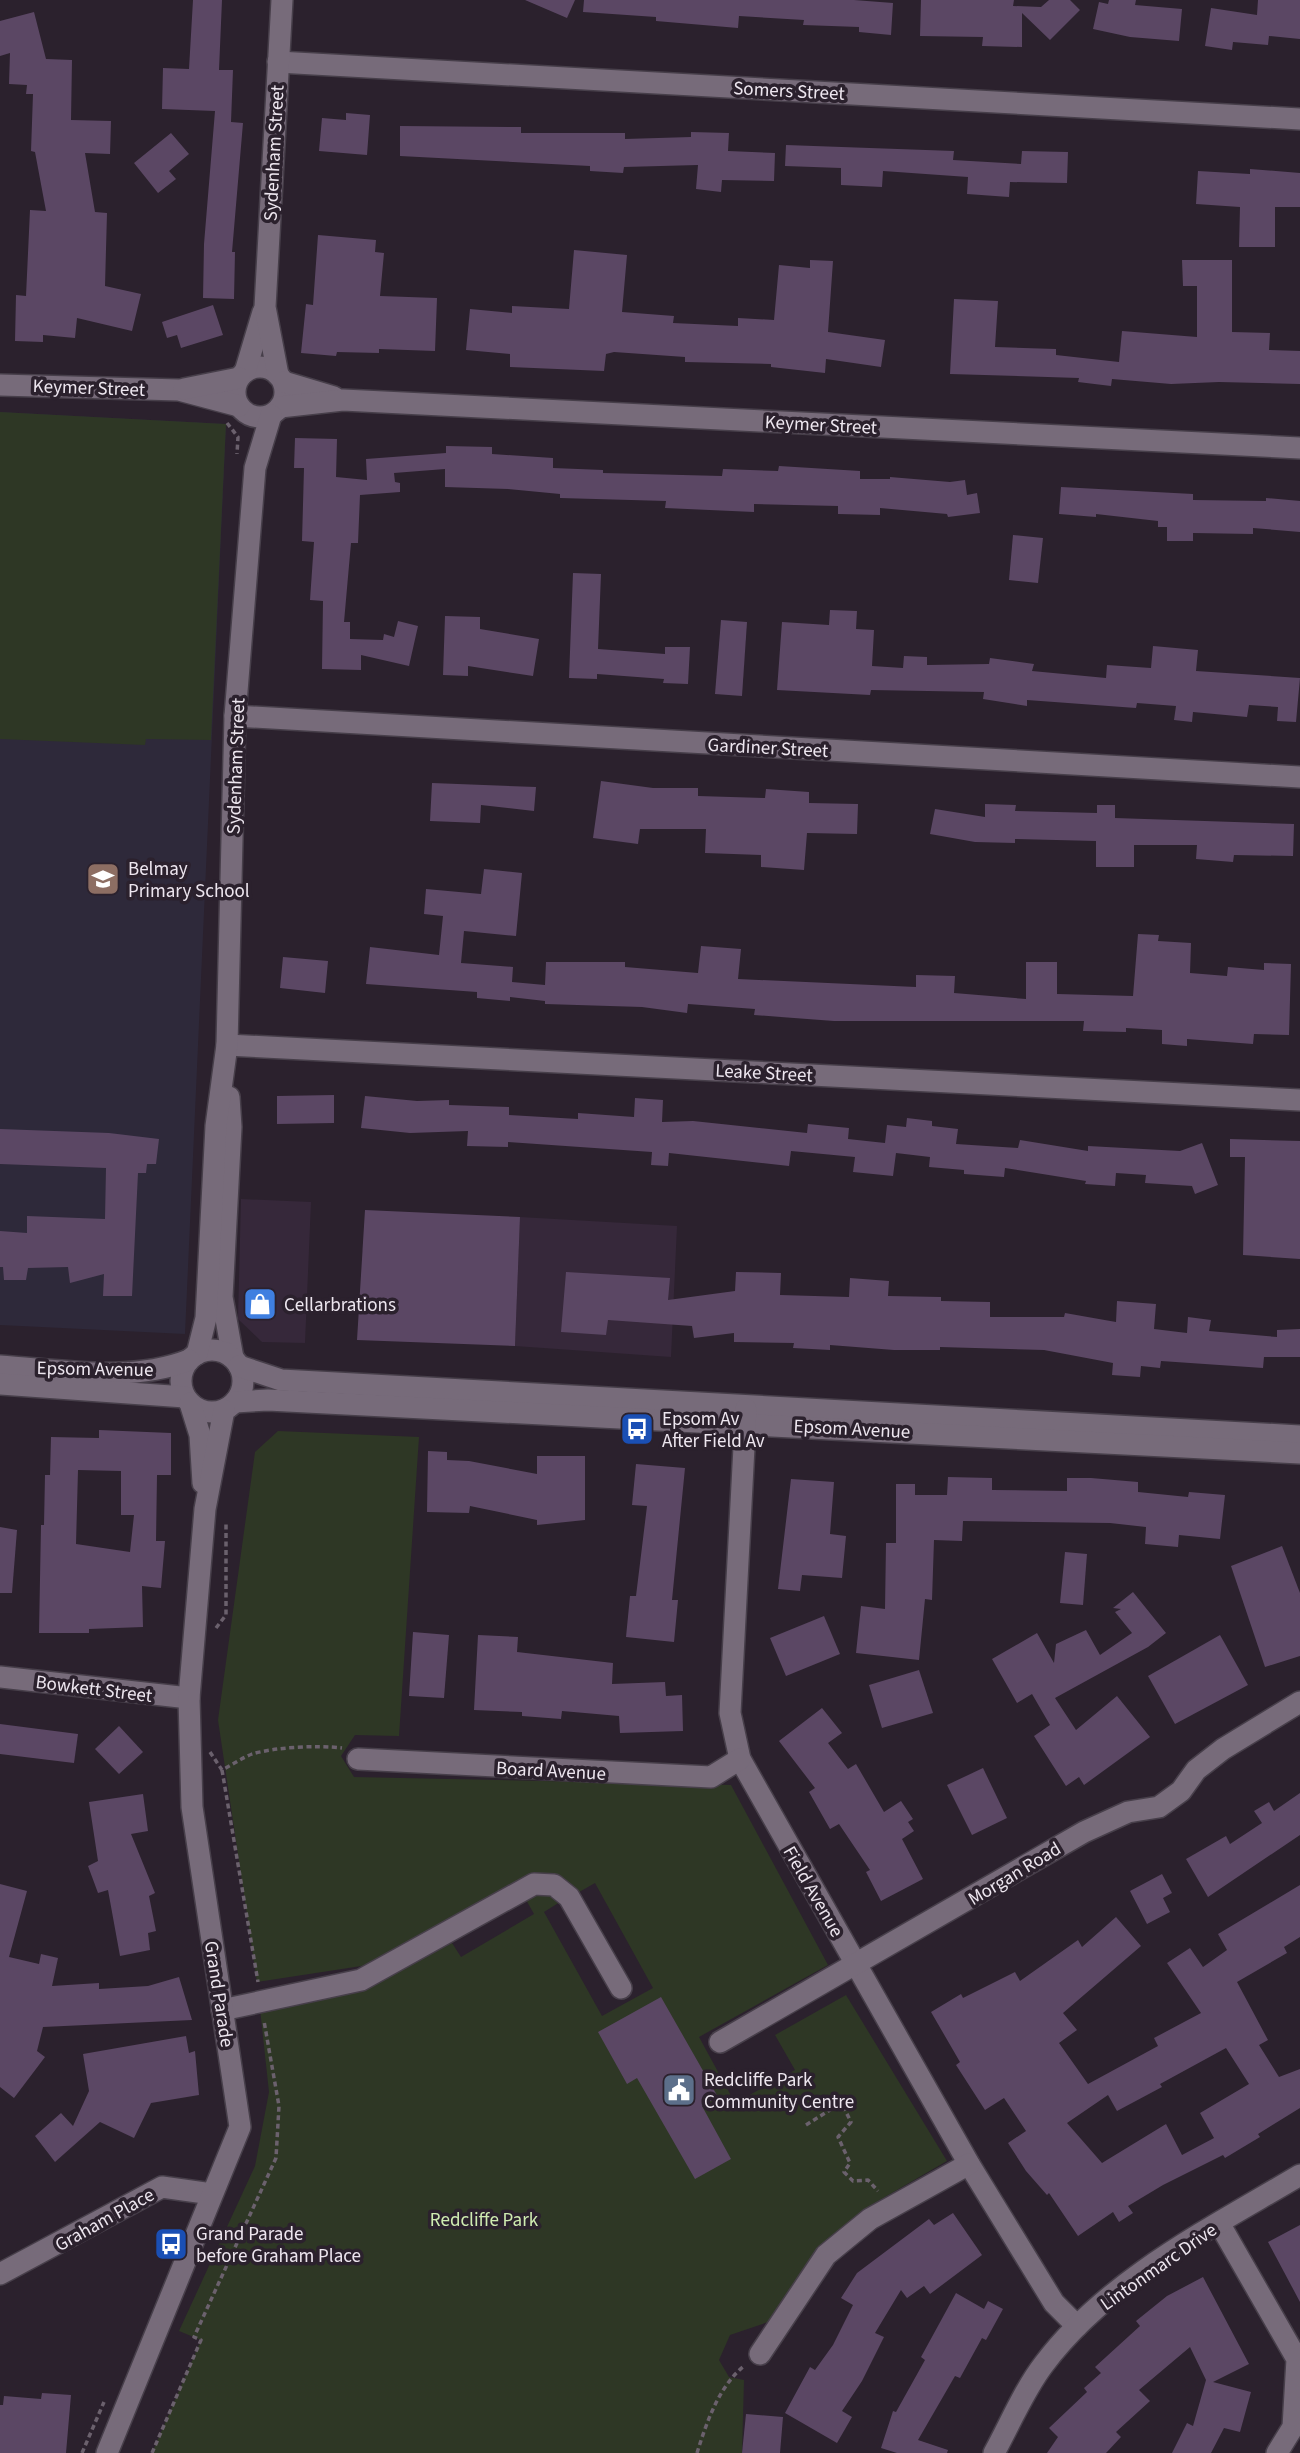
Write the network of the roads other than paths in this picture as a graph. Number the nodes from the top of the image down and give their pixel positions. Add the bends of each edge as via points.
1 (282, 0) edge
2 (278, 62) junction
3 (1300, 119) edge
4 (265, 307) junction
5 (242, 375) junction
6 (281, 379) junction
7 (0, 385) edge
8 (178, 390) junction
9 (343, 400) junction
10 (242, 409) junction
11 (275, 411) junction
12 (1300, 448) edge
13 (255, 468) junction
14 (235, 716) junction
15 (1300, 777) edge
16 (226, 1054) junction
17 (1300, 1100) edge
18 (193, 1357) junction
19 (236, 1362) junction
20 (0, 1366) edge
21 (0, 1384) edge
22 (187, 1400) junction
23 (230, 1406) junction
24 (746, 1413) junction
25 (1300, 1436) edge
26 (1300, 1453) edge
27 (205, 1510) junction
28 (0, 1677) edge
29 (189, 1698) junction
30 (1300, 1702) edge
31 (358, 1759) road end
32 (740, 1759) junction
33 (857, 1966) junction
34 (621, 1988) dead end
35 (222, 2010) junction
36 (720, 2042) dead end
37 (970, 2164) junction
38 (1300, 2175) edge
39 (212, 2194) junction
40 (1219, 2223) junction
41 (0, 2274) edge
42 (1076, 2326) junction
43 (760, 2354) road end
44 (1299, 2359) edge
45 (107, 2453) edge
46 (994, 2453) edge
47 (1278, 2453) edge

1 - 2 street, Sydenham Street
2 - 3 street, Somers Street
2 - 4 street, Sydenham Street
4 - 5 street, Sydenham Street
4 - 6 street, Sydenham Street
5 - 6 street via 260,368
5 - 8 street, Keymer Street
5 - 10 street via 235,393
6 - 9 street, Keymer Street
6 - 11 street via 285,394
7 - 8 street, Keymer Street
8 - 10 street, Keymer Street
9 - 11 street, Keymer Street
9 - 12 street, Keymer Street
10 - 11 street via 257,417
10 - 13 street, Sydenham Street
11 - 13 street, Sydenham Street
13 - 14 street, Sydenham Street
14 - 15 street, Gardiner Street
14 - 16 street, Sydenham Street
16 - 17 street, Leake Street
16 - 18 street, Sydenham Street via 216,1126 206,1318
16 - 19 street, Sydenham Street via 231,1127 222,1297
18 - 19 street via 216,1350
18 - 20 street, Epsom Avenue via 166,1369 135,1372
18 - 22 street via 181,1382
19 - 23 street via 243,1385
19 - 24 street, Epsom Avenue via 281,1380
21 - 22 street, Epsom Avenue
22 - 23 street via 202,1411
22 - 27 street, Grand Parade via 200,1435
23 - 24 street, Epsom Avenue via 268,1400
23 - 27 street, Grand Parade
24 - 25 street, Epsom Avenue
24 - 26 street, Epsom Avenue
24 - 32 street, Field Avenue via 730,1713
27 - 29 street, Grand Parade
28 - 29 street, Bowkett Street
29 - 35 street, Grand Parade via 192,1807
30 - 33 street, Morgan Road via 1223,1749 1159,1807 1128,1812 1084,1832
31 - 32 street, Board Avenue via 711,1777
32 - 33 street, Field Avenue
33 - 36 street, Morgan Road
33 - 37 street, Field Avenue
34 - 35 street via 569,1897 554,1885 534,1884 361,1980
35 - 39 street, Grand Parade via 240,2127
37 - 42 street, Field Avenue via 1054,2303
37 - 43 street via 870,2219 826,2255
38 - 40 street, Lintonmarc Drive
39 - 41 street, Graham Place via 162,2187
39 - 45 street, Grand Parade
40 - 42 street, Lintonmarc Drive via 1143,2272
40 - 44 street
42 - 46 street, Lintonmarc Drive via 1042,2365
44 - 47 street via 1293,2427

